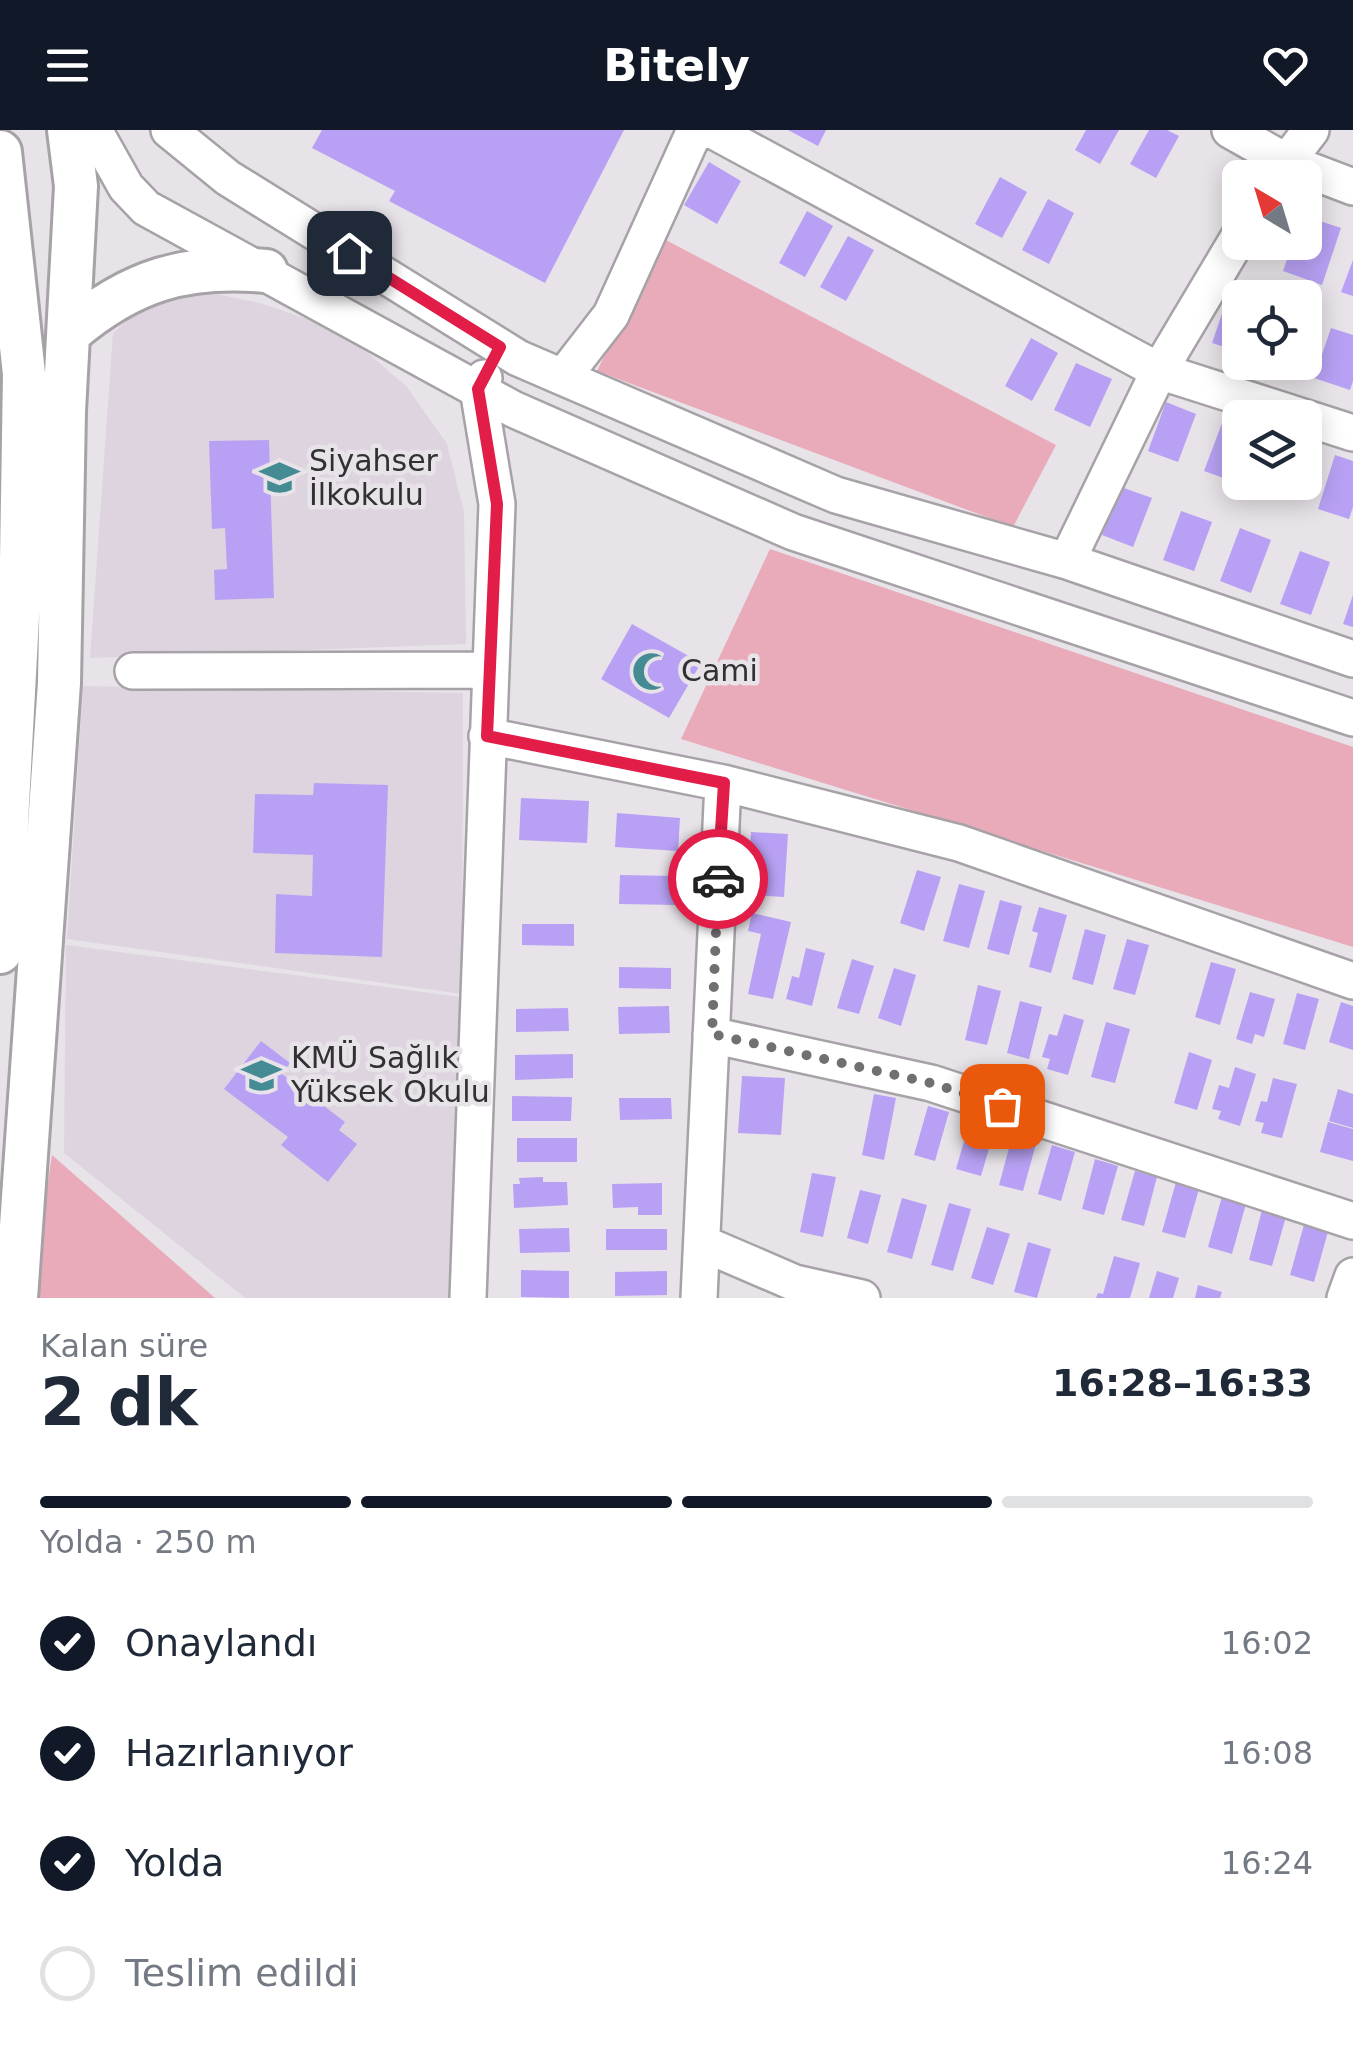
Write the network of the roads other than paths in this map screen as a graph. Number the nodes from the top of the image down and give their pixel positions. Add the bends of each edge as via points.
1 (70, 130) edge
2 (94, 130) edge
3 (169, 130) edge
4 (695, 130) edge
5 (712, 130) edge
6 (1230, 130) edge
7 (1312, 130) edge
8 (0, 152) edge
9 (1268, 160) edge
10 (1287, 160) edge
11 (1322, 179) edge
12 (1353, 187) edge
13 (2, 199) edge
14 (1226, 260) edge
15 (266, 271) junction
16 (69, 333) junction
17 (500, 347) junction
18 (1159, 371) junction
19 (563, 377) junction
20 (478, 389) junction
21 (1353, 433) edge
22 (1067, 561) junction
23 (1353, 659) edge
24 (132, 670) dead end
25 (490, 670) junction
26 (1353, 718) edge
27 (487, 736) junction
28 (724, 783) junction
29 (0, 952) edge
30 (1353, 981) edge
31 (712, 1034) junction
32 (1353, 1222) edge
33 (702, 1243) junction
34 (1353, 1276) edge
35 (16, 1298) edge
36 (468, 1298) edge
37 (699, 1298) edge
38 (862, 1298) edge
39 (1345, 1298) edge

1 - 16 main road via 76,186
2 - 15 street via 146,208
3 - 17 street via 228,178
4 - 19 street via 610,315
5 - 18 street
6 - 9 street
7 - 10 street
8 - 13 main road
11 - 12 street
13 - 29 main road via 24,374
14 - 18 street
15 - 16 main road via 228,268 156,279 113,299
15 - 20 street
16 - 35 main road via 59,683
17 - 19 street
17 - 20 street
18 - 21 street
18 - 22 street
19 - 22 street via 836,495
20 - 25 street via 497,504
20 - 26 street via 794,532
22 - 23 street
24 - 25 street
25 - 27 street
27 - 28 street
27 - 36 street
28 - 30 street via 959,843
28 - 31 street
31 - 32 street via 931,1083
31 - 33 street
33 - 37 street
33 - 38 street via 795,1284
34 - 39 street

